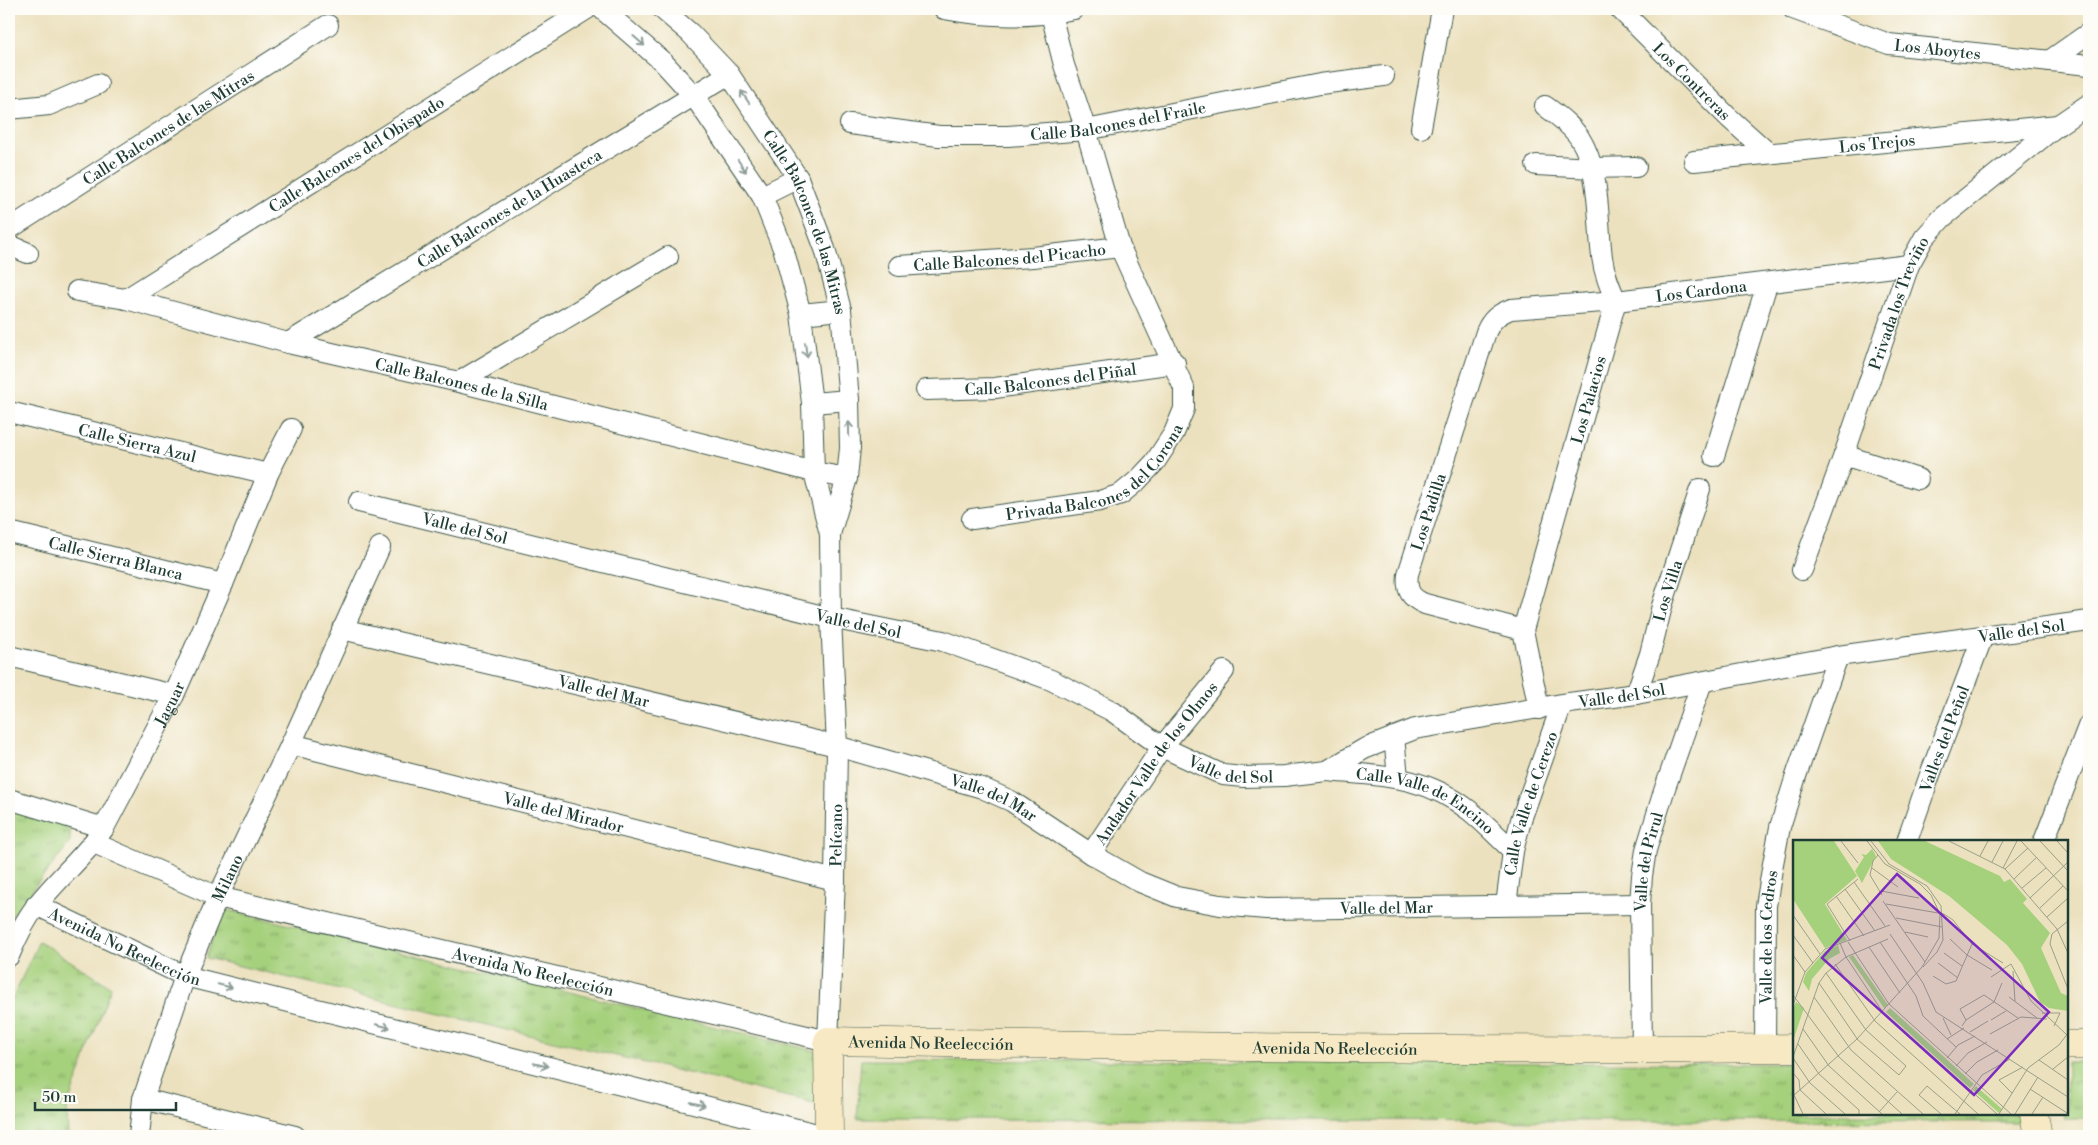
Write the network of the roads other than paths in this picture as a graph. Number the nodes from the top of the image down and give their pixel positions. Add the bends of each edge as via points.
1 (587, 9) edge
2 (602, 9) edge
3 (662, 9) edge
4 (944, 9) edge
5 (1074, 9) edge
6 (1442, 9) edge
7 (1620, 9) edge
8 (1793, 9) edge
9 (1051, 14) junction
10 (328, 25) dead end
11 (2089, 32) edge
12 (2049, 62) junction
13 (2089, 65) edge
14 (729, 74) junction
15 (1384, 76) dead end
16 (98, 84) dead end
17 (694, 96) junction
18 (2089, 104) edge
19 (1545, 106) dead end
20 (9, 109) edge
21 (850, 124) dead end
22 (2058, 125) junction
23 (1421, 128) dead end
24 (1086, 130) junction
25 (1767, 152) junction
26 (1694, 161) dead end
27 (1536, 165) dead end
28 (1636, 167) dead end
29 (1593, 168) junction
30 (798, 178) junction
31 (762, 196) junction
32 (9, 229) edge
33 (9, 245) edge
34 (1120, 246) junction
35 (28, 253) dead end
36 (668, 257) dead end
37 (1909, 265) junction
38 (899, 266) dead end
39 (1766, 284) junction
40 (77, 291) dead end
41 (126, 299) junction
42 (1616, 302) junction
43 (841, 310) junction
44 (801, 314) junction
45 (1496, 316) joint
46 (288, 343) junction
47 (1175, 364) junction
48 (458, 382) junction
49 (926, 390) dead end
50 (849, 400) junction
51 (812, 403) junction
52 (9, 412) edge
53 (291, 428) dead end
54 (1844, 455) junction
55 (1714, 456) dead end
56 (814, 472) junction
57 (268, 474) junction
58 (847, 478) junction
59 (1918, 479) dead end
60 (1700, 490) dead end
61 (359, 502) dead end
62 (972, 519) dead end
63 (9, 532) edge
64 (830, 534) junction
65 (380, 547) dead end
66 (1802, 570) dead end
67 (223, 584) junction
68 (831, 618) junction
69 (2089, 621) edge
70 (342, 629) junction
71 (1523, 630) junction
72 (1983, 636) junction
73 (9, 656) edge
74 (1838, 656) junction
75 (1224, 671) dead end
76 (1702, 682) junction
77 (1636, 694) junction
78 (174, 695) junction
79 (1562, 704) junction
80 (1539, 709) junction
81 (2089, 724) edge
82 (1394, 737) junction
83 (291, 744) junction
84 (838, 746) junction
85 (1162, 748) junction
86 (1327, 771) junction
87 (1398, 777) junction
88 (9, 799) edge
89 (99, 836) junction
90 (1907, 840) edge
91 (2044, 840) edge
92 (1513, 851) junction
93 (1090, 854) junction
94 (835, 880) junction
95 (218, 897) junction
96 (1640, 904) junction
97 (1506, 905) junction
98 (36, 906) junction
99 (9, 956) edge
100 (186, 976) junction
101 (828, 1041) junction
102 (2068, 1045) edge
103 (2089, 1045) edge
104 (1765, 1048) junction
105 (1793, 1048) edge
106 (1642, 1050) junction
107 (143, 1099) junction
108 (2034, 1115) edge
109 (139, 1136) edge
110 (295, 1136) edge
111 (827, 1136) edge
112 (2038, 1136) edge

1 - 41 street, Calle Balcones del Obispado
2 -> 17 street, Calle Balcones de las Mitras via 663,62
3 - 14 street, Calle Balcones de las Mitras via 690,32
4 - 9 street via 972,15
5 - 9 street
6 - 23 street
7 - 25 street, Los Contreras
8 - 12 street, Los Aboytes via 1889,44
9 - 24 street, Privada Balcones del Corona
10 - 32 street, Calle Balcones de las Mitras
11 - 12 street
12 - 13 street, Los Aboytes
14 - 17 street, Calle Balcones de la Huasteca
30 -> 14 street, Calle Balcones de las Mitras
15 - 24 street, Calle Balcones del Fraile via 1320,84
16 - 20 street via 49,105
17 -> 31 street, Calle Balcones de las Mitras
17 - 46 street, Calle Balcones de la Huasteca
18 - 22 street, Privada los Treviño
19 - 29 street via 1578,136
21 - 24 street, Calle Balcones del Fraile via 939,136 1008,136
22 - 25 street, Los Trejos
22 - 37 street, Privada los Treviño via 1942,218 1924,238
24 - 34 street, Privada Balcones del Corona
25 - 26 street, Los Trejos
27 - 29 street
28 - 29 street
29 - 42 street via 1602,259
30 - 31 street
30 - 43 street, Calle Balcones de las Mitras via 825,249
31 - 44 street, Calle Balcones de las Mitras via 784,251
33 - 35 street
34 - 38 street, Calle Balcones del Picacho via 1033,257
34 - 47 street, Privada Balcones del Corona
36 - 48 street
37 - 39 street, Los Cardona
37 - 54 street, Privada los Treviño
39 - 42 street, Los Cardona
39 - 55 street
40 - 41 street, Calle Balcones de la Silla
41 - 46 street, Calle Balcones de la Silla
42 - 45 street, Los Cardona via 1511,309
42 - 71 street, Los Palacios
43 - 44 street
43 - 50 street, Calle Balcones de las Mitras
44 -> 51 street, Calle Balcones de las Mitras
45 - 71 street, Los Padilla via 1486,332 1408,574 1407,586 1415,600 1425,604
46 - 48 street, Calle Balcones de la Silla
47 - 49 street, Calle Balcones del Piñal via 995,388
47 - 62 street, Privada Balcones del Corona via 1184,388 1184,409 1174,433 1155,462 1121,494 1100,501
48 - 56 street, Calle Balcones de la Silla
50 - 51 street
58 -> 50 street, Calle Balcones de las Mitras
51 - 56 street, Calle Balcones de las Mitras
52 - 57 street, Calle Sierra Azul
53 - 57 street, Jaguar
54 - 59 street
54 - 66 street, Privada los Treviño
56 - 58 street, Calle Balcones de la Silla
56 - 64 street, Pelícano
57 - 67 street, Jaguar
58 - 64 street, Pelícano
60 - 77 street, Los Villa
61 - 68 street, Valle del Sol
63 - 67 street, Calle Sierra Blanca
64 - 68 street, Pelícano
65 - 70 street, Milano
67 - 78 street, Jaguar
68 - 84 street, Pelícano
68 - 85 street, Valle del Sol via 943,641 1052,680 1112,711
69 - 72 street, Valle del Sol
70 - 83 street, Milano
70 - 84 street, Valle del Mar
71 - 80 street, Los Palacios
72 - 74 street, Valle del Sol
72 - 90 street, Valles del Peñol
73 - 78 street
74 - 76 street, Valle del Sol
74 - 104 street, Valle de los Cedros via 1780,827 1772,869 1766,906
75 - 85 street, Andador Valle de los Olmos
76 - 77 street, Valle del Sol
76 - 96 street, Valle del Pirul via 1646,850
77 - 79 street, Valle del Sol
78 - 89 street, Jaguar
79 - 80 street, Valle del Sol
79 - 92 street, Calle Valle de Cerezo via 1533,782
80 - 82 street, Valle del Sol via 1415,729
81 - 91 street
82 - 86 street, Valle del Sol via 1364,749
82 - 87 street
83 - 94 street, Valle del Mirador
83 - 95 street, Milano
84 - 93 street, Valle del Mar via 982,788 1011,801
84 - 94 street, Pelícano
85 - 86 street, Valle del Sol via 1223,775 1284,776
85 - 93 street, Andador Valle de los Olmos
86 - 87 street, Calle Valle de Encino
87 - 92 street, Calle Valle de Encino via 1447,795 1471,812
88 - 89 street, Avenida No Reelección
89 - 95 street, Avenida No Reelección
89 - 98 street, Jaguar
92 - 97 street, Calle Valle de Cerezo
93 - 97 street, Valle del Mar via 1140,882 1177,897 1220,905 1266,909
94 - 101 street, Pelícano
95 - 100 street, Milano
95 - 101 street, Avenida No Reelección
96 - 97 street, Valle del Mar
96 - 106 street, Valle del Pirul
98 - 99 street, Jaguar
98 - 100 street, Avenida No Reelección
100 - 107 street, Milano
100 -> 111 street, Avenida No Reelección
101 - 106 street, Avenida No Reelección
101 - 111 street, Pelícano
102 - 103 street
104 - 105 street, Avenida No Reelección
104 - 106 street, Avenida No Reelección
107 - 109 street, Milano
107 - 110 street
108 - 112 street

